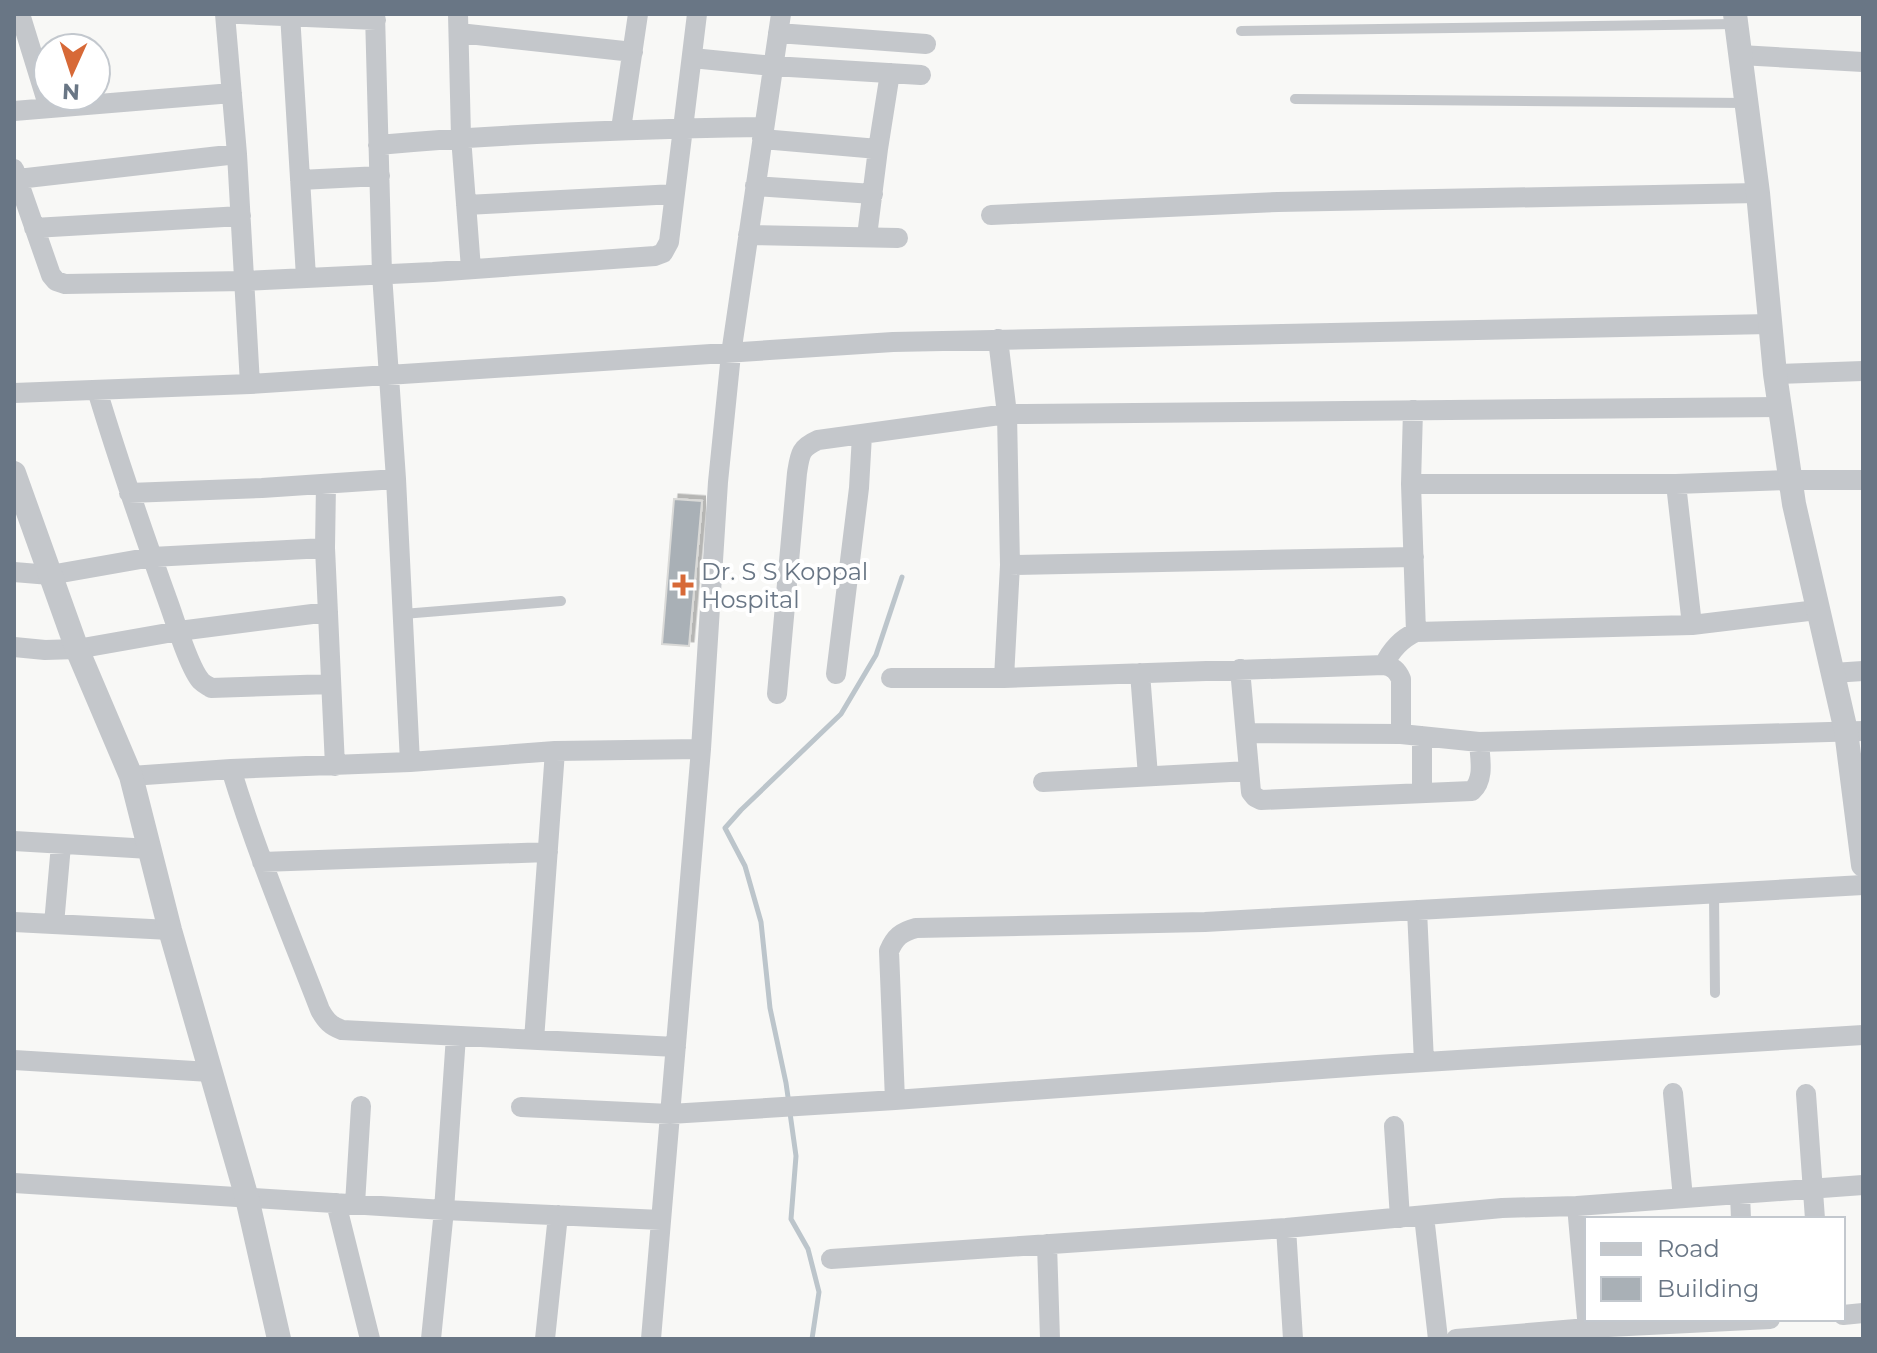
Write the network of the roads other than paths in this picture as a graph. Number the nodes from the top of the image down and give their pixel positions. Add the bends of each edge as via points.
1 (20, 14) edge
2 (225, 14) edge
3 (240, 14) edge
4 (638, 14) edge
5 (697, 14) edge
6 (290, 15) edge
7 (375, 17) edge
8 (1736, 19) edge
9 (458, 23) edge
10 (779, 23) edge
11 (1241, 31) dead end
12 (926, 44) dead end
13 (633, 52) junction
14 (32, 53) edge
15 (1740, 55) junction
16 (692, 58) junction
17 (1863, 62) edge
18 (773, 66) junction
19 (890, 73) junction
20 (921, 75) dead end
21 (232, 93) junction
22 (1295, 99) dead end
23 (112, 103) edge
24 (1747, 103) junction
25 (684, 128) junction
26 (621, 129) junction
27 (763, 133) junction
28 (461, 137) junction
29 (378, 145) junction
30 (878, 149) junction
31 (237, 154) junction
32 (16, 174) edge
33 (380, 176) junction
34 (300, 180) junction
35 (755, 186) junction
36 (1758, 193) junction
37 (675, 194) junction
38 (873, 194) junction
39 (466, 205) junction
40 (991, 215) dead end
41 (241, 216) junction
42 (34, 228) junction
43 (748, 235) junction
44 (867, 236) junction
45 (898, 238) dead end
46 (471, 269) junction
47 (382, 274) junction
48 (306, 277) junction
49 (244, 281) junction
50 (1770, 324) junction
51 (998, 339) junction
52 (731, 354) junction
53 (1863, 371) edge
54 (1775, 374) junction
55 (389, 375) junction
56 (250, 384) junction
57 (97, 390) junction
58 (14, 393) edge
59 (1780, 407) junction
60 (1413, 410) junction
61 (1007, 414) junction
62 (862, 435) junction
63 (14, 473) edge
64 (396, 479) junction
65 (1790, 480) junction
66 (1863, 480) edge
67 (326, 484) junction
68 (1411, 484) junction
69 (1676, 484) junction
70 (129, 493) junction
71 (325, 548) junction
72 (152, 557) junction
73 (1414, 557) junction
74 (1010, 565) junction
75 (14, 572) edge
76 (50, 575) junction
77 (561, 601) dead end
78 (1817, 610) junction
79 (328, 612) junction
80 (403, 614) junction
81 (1692, 625) junction
82 (179, 631) junction
83 (1416, 632) junction
84 (14, 647) edge
85 (77, 649) junction
86 (1384, 665) junction
87 (1240, 669) junction
88 (1863, 671) edge
89 (1140, 673) junction
90 (1833, 673) junction
91 (836, 674) dead end
92 (891, 678) dead end
93 (1004, 678) junction
94 (331, 684) junction
95 (777, 694) dead end
96 (1854, 731) edge
97 (1246, 733) junction
98 (1401, 734) junction
99 (1422, 736) junction
100 (1479, 742) junction
101 (701, 749) junction
102 (555, 751) junction
103 (410, 762) junction
104 (335, 766) junction
105 (231, 769) junction
106 (1249, 771) junction
107 (131, 776) junction
108 (1148, 776) junction
109 (1043, 782) dead end
110 (1422, 794) junction
111 (14, 841) edge
112 (61, 845) junction
113 (150, 849) junction
114 (548, 852) junction
115 (262, 862) junction
116 (1863, 865) edge
117 (1863, 885) edge
118 (1714, 894) junction
119 (1417, 910) junction
120 (14, 922) edge
121 (54, 924) junction
122 (170, 930) junction
123 (1715, 993) dead end
124 (1863, 1035) edge
125 (456, 1036) junction
126 (534, 1040) junction
127 (676, 1047) junction
128 (14, 1060) edge
129 (1424, 1062) junction
130 (210, 1072) junction
131 (1673, 1093) dead end
132 (1806, 1094) dead end
133 (895, 1100) junction
134 (361, 1106) dead end
135 (521, 1107) dead end
136 (670, 1114) junction
137 (1394, 1126) dead end
138 (14, 1183) edge
139 (1863, 1185) edge
140 (1812, 1188) junction
141 (1740, 1194) junction
142 (247, 1198) junction
143 (1683, 1198) junction
144 (345, 1204) junction
145 (1577, 1206) junction
146 (444, 1210) junction
147 (558, 1215) junction
148 (1424, 1216) junction
149 (1741, 1217) edge
150 (1815, 1217) edge
151 (1400, 1218) junction
152 (661, 1220) junction
153 (1286, 1228) junction
154 (1047, 1244) junction
155 (831, 1259) dead end
156 (1585, 1293) edge
157 (1588, 1326) edge
158 (1747, 1326) edge
159 (279, 1339) edge
160 (370, 1339) edge
161 (431, 1339) edge
162 (545, 1339) edge
163 (651, 1339) edge
164 (1050, 1339) edge
165 (1293, 1339) edge
166 (1438, 1339) edge
167 (1456, 1339) edge

1 - 14 street
2 - 21 street
3 - 6 street
4 - 13 street
5 - 16 street
6 - 7 street
6 - 34 street
7 - 29 street
8 - 11 lane
8 - 15 street
9 - 13 street
9 - 28 street
10 - 12 street
10 - 18 street
13 - 26 street
15 - 17 street
15 - 24 street
16 - 18 street
16 - 25 street
18 - 19 street
18 - 27 street
19 - 20 street
19 - 30 street
21 - 23 street
21 - 31 street
22 - 24 lane
24 - 36 street
25 - 26 street
25 - 27 street
25 - 37 street
26 - 28 street
27 - 30 street
27 - 35 street
28 - 29 street
28 - 39 street
29 - 33 street
30 - 38 street
31 - 32 street
31 - 41 street
32 - 42 street
33 - 34 street
33 - 47 street
34 - 48 street
35 - 38 street
35 - 43 street
36 - 40 street via 1278,202
36 - 50 street
37 - 39 street
37 - 46 street via 669,242 655,256
38 - 44 street
39 - 46 street
41 - 42 street
41 - 49 street
42 - 49 street via 51,275 65,284
43 - 44 street
43 - 52 street
44 - 45 street
46 - 47 street
47 - 48 street
47 - 55 street
48 - 49 street
49 - 56 street
50 - 51 street
50 - 54 street
51 - 52 street
51 - 61 street
52 - 55 street
52 - 101 street
53 - 54 street
54 - 59 street
55 - 56 street
55 - 64 street
56 - 57 street
57 - 58 street
57 - 70 street
59 - 60 street
59 - 65 street
60 - 61 street
60 - 68 street
61 - 62 street
61 - 74 street
62 - 91 street
62 - 95 street via 818,440 800,454
63 - 76 street
64 - 67 street
64 - 80 street
65 - 66 street
65 - 69 street
65 - 78 street
67 - 70 street
67 - 71 street
68 - 69 street
68 - 73 street
69 - 81 street
70 - 72 street
71 - 72 street
71 - 79 street
72 - 76 street
72 - 82 street
73 - 74 street
73 - 83 street
74 - 93 street
75 - 76 street
76 - 85 street
77 - 80 lane
78 - 81 street
78 - 90 street
79 - 82 street
79 - 94 street
80 - 103 street
81 - 83 street
82 - 85 street
82 - 94 street via 202,683 211,688
83 - 86 street via 1398,644
84 - 85 street
85 - 107 street
86 - 87 street
86 - 98 street via 1401,679
87 - 89 street
87 - 97 street
88 - 90 street
89 - 93 street
89 - 108 street
90 - 96 street
92 - 93 street
94 - 104 street
96 - 100 street
96 - 116 street
97 - 98 street
97 - 106 street
98 - 99 street
99 - 100 street
99 - 110 street
100 - 110 street via 1478,786 1472,791
101 - 102 street
101 - 127 street
102 - 103 street
102 - 114 street
103 - 104 street
104 - 105 street
105 - 107 street
105 - 115 street
106 - 108 street
106 - 110 street via 1251,792 1261,800
107 - 113 street
108 - 109 street
111 - 112 street
112 - 113 street
112 - 121 street
113 - 122 street
114 - 115 street
114 - 126 street
115 - 125 street via 325,1020 342,1030
117 - 118 street
118 - 119 street
118 - 123 lane
119 - 129 street
119 - 133 street via 905,931 889,951
120 - 121 street
121 - 122 street
122 - 130 street
124 - 129 street
125 - 126 street
125 - 146 street
126 - 127 street
127 - 136 street
128 - 130 street
129 - 133 street
130 - 142 street
131 - 143 street
132 - 140 street
133 - 136 street
134 - 144 street
135 - 136 street
136 - 152 street
137 - 151 street
138 - 142 street
139 - 140 street
140 - 141 street
140 - 150 street
141 - 143 street
141 - 149 street
142 - 144 street
142 - 159 street
143 - 145 street
144 - 146 street
144 - 160 street
145 - 148 street
145 - 156 street
146 - 147 street
146 - 161 street
147 - 152 street
147 - 162 street
148 - 151 street
148 - 166 street
151 - 153 street
152 - 163 street
153 - 154 street
153 - 165 street
154 - 155 street
154 - 164 street
157 - 158 street
157 - 167 street

